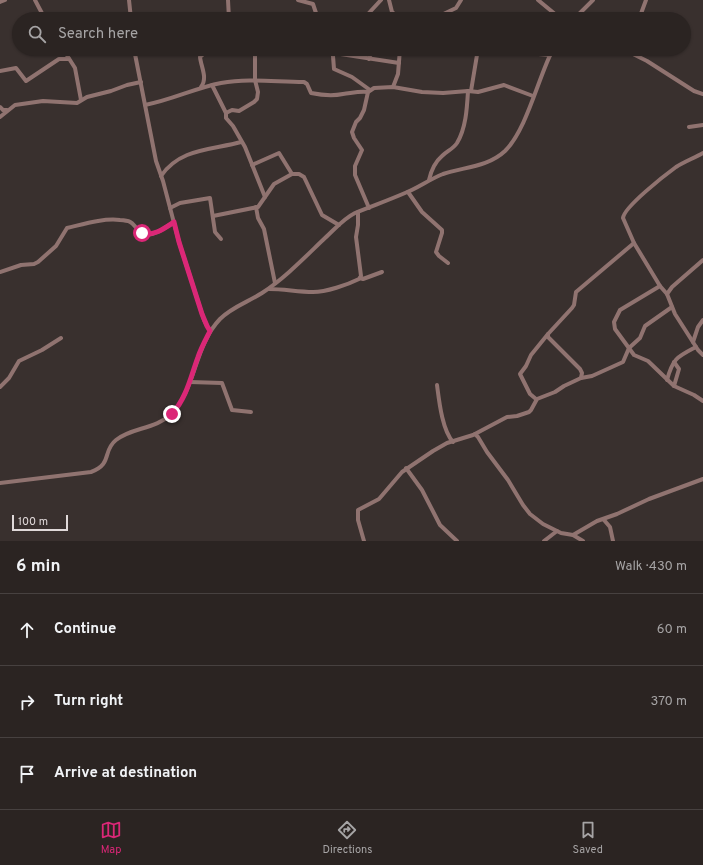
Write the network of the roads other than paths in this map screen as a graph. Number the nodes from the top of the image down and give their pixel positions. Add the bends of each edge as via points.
1 (5, 0) edge
2 (30, 0) edge
3 (129, 0) edge
4 (228, 0) edge
5 (298, 0) edge
6 (381, 0) edge
7 (388, 0) edge
8 (461, 0) edge
9 (538, 0) edge
10 (593, 0) edge
11 (646, 0) edge
12 (0, 2) edge
13 (35, 2) edge
14 (41, 12) edge
15 (130, 12) edge
16 (229, 12) edge
17 (316, 12) edge
18 (370, 12) edge
19 (392, 12) edge
20 (448, 12) edge
21 (553, 12) edge
22 (581, 12) edge
23 (642, 12) edge
24 (67, 56) edge
25 (135, 56) edge
26 (201, 56) edge
27 (255, 56) edge
28 (333, 56) edge
29 (352, 56) edge
30 (370, 56) edge
31 (400, 56) edge
32 (477, 56) edge
33 (550, 56) edge
34 (640, 56) edge
35 (69, 59) junction
36 (369, 59) junction
37 (399, 63) junction
38 (0, 71) edge
39 (255, 80) junction
40 (141, 82) junction
41 (212, 85) junction
42 (201, 87) junction
43 (393, 87) junction
44 (369, 91) junction
45 (470, 91) junction
46 (703, 94) edge
47 (533, 96) junction
48 (81, 100) junction
49 (145, 105) junction
50 (0, 107) edge
51 (7, 110) junction
52 (226, 113) junction
53 (0, 117) edge
54 (703, 125) edge
55 (689, 127) dead end
56 (241, 142) junction
57 (703, 153) edge
58 (252, 165) junction
59 (292, 174) junction
60 (161, 176) junction
61 (429, 180) junction
62 (408, 192) junction
63 (265, 197) junction
64 (256, 207) junction
65 (170, 208) junction
66 (369, 208) junction
67 (358, 212) junction
68 (213, 216) junction
69 (174, 222) junction
70 (339, 225) junction
71 (221, 240) dead end
72 (634, 243) junction
73 (703, 260) edge
74 (448, 263) dead end
75 (0, 272) edge
76 (382, 272) dead end
77 (360, 278) junction
78 (275, 283) junction
79 (660, 286) junction
80 (268, 288) junction
81 (667, 294) junction
82 (672, 307) junction
83 (703, 320) edge
84 (210, 331) junction
85 (548, 334) junction
86 (62, 338) dead end
87 (693, 342) junction
88 (696, 347) junction
89 (629, 348) junction
90 (703, 355) edge
91 (674, 362) junction
92 (580, 378) junction
93 (667, 380) junction
94 (190, 382) junction
95 (437, 384) dead end
96 (674, 386) junction
97 (0, 387) edge
98 (536, 399) junction
99 (703, 401) edge
100 (251, 412) dead end
101 (475, 434) junction
102 (453, 442) junction
103 (406, 468) junction
104 (703, 479) edge
105 (0, 483) edge
106 (604, 520) junction
107 (557, 531) junction
108 (573, 535) junction
109 (364, 541) edge
110 (457, 541) edge
111 (544, 541) edge
112 (583, 541) edge
113 (613, 541) edge

1 - 12 street
2 - 13 street
3 - 15 street
4 - 16 street
5 - 17 street via 313,4
6 - 18 street
7 - 19 street
8 - 20 street via 456,8
9 - 21 street
10 - 22 street
11 - 23 street
13 - 14 street
24 - 35 street
25 - 40 street
26 - 42 street via 205,79
27 - 39 street
28 - 44 street via 334,69 352,77
29 - 36 street
30 - 36 street
31 - 37 street
32 - 45 street
33 - 47 street
34 - 46 street via 694,91
35 - 38 street via 59,60 26,81 16,68
35 - 48 street via 76,70
36 - 37 street
37 - 43 street
39 - 41 street
39 - 44 street via 304,82 311,93 320,94 339,95
39 - 52 street via 258,95 254,102 239,111 232,110
40 - 48 street
40 - 49 street
41 - 42 street
41 - 52 street
42 - 49 street via 171,99
43 - 44 street via 374,88
43 - 45 street via 438,93
44 - 66 street via 364,110 352,132 362,150 355,166 355,175
45 - 47 street via 478,92 504,85
45 - 61 street via 457,143 434,166
47 - 61 street via 517,135 502,153 485,163
48 - 51 street via 75,104 32,101 14,105
49 - 60 street
50 - 51 street
51 - 53 street
52 - 56 street via 226,118
54 - 55 street
56 - 58 street
56 - 60 street via 181,157 165,169
57 - 72 street via 676,167 642,194 625,212 623,218
58 - 59 street via 278,152
58 - 63 street
59 - 63 street via 276,183
59 - 70 street via 304,177 322,215
60 - 65 street
61 - 62 street
62 - 66 street
62 - 74 street via 422,212 442,230 436,252
63 - 64 street
64 - 68 street
64 - 78 street via 258,218 264,227
65 - 68 street via 180,203 208,197
65 - 69 street
66 - 67 street
67 - 70 street
67 - 77 street via 356,237
68 - 71 street via 215,232
69 - 75 street via 146,235 132,222 117,220 95,221 67,228 56,246 38,262
69 - 84 street via 202,314
70 - 78 street
72 - 79 street
72 - 85 street via 576,292 574,305
73 - 81 street
76 - 77 street
77 - 80 street via 315,292
78 - 80 street
79 - 81 street
79 - 89 street via 620,310 615,318 615,329
80 - 84 street via 229,311
81 - 82 street
82 - 87 street
82 - 89 street via 645,326 640,338
83 - 87 street
84 - 94 street
85 - 92 street via 548,337 580,369
85 - 98 street via 520,373 530,394
86 - 97 street via 19,361
87 - 88 street
88 - 90 street
88 - 91 street
89 - 92 street via 624,361 592,376
89 - 93 street
91 - 93 street
91 - 96 street via 679,368
92 - 98 street
93 - 96 street
94 - 100 street via 222,383 232,410
94 - 105 street via 172,414 158,424 117,439 99,469
95 - 102 street via 440,408 448,435
96 - 99 street
98 - 101 street via 529,412 507,417
101 - 102 street
101 - 107 street via 527,510 543,524
102 - 103 street
103 - 109 street via 380,499 358,510
103 - 110 street via 422,490 440,525
104 - 106 street via 649,499
106 - 108 street
106 - 113 street via 610,527
107 - 108 street
107 - 111 street
108 - 112 street

